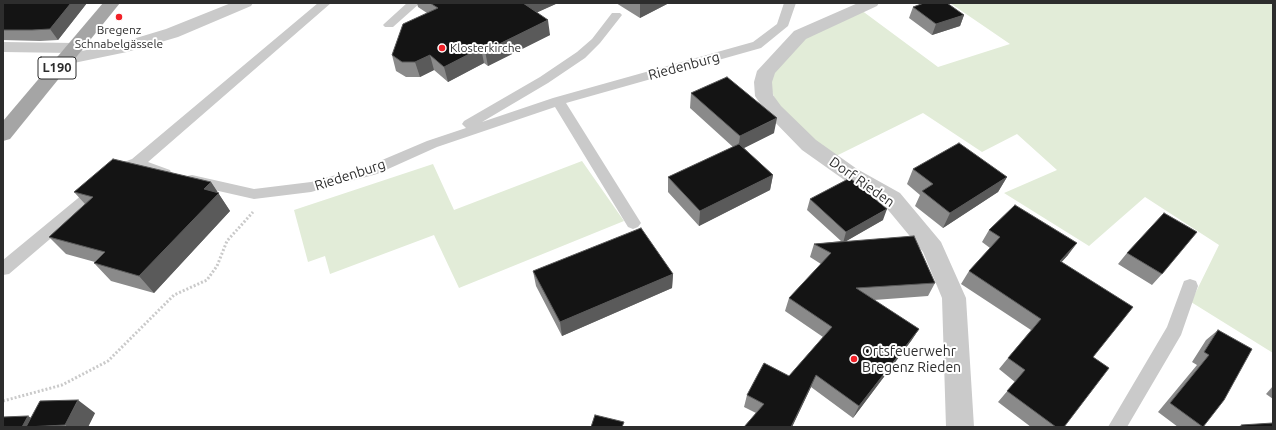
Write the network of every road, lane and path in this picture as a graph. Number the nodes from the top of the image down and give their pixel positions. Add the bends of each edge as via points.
1 (112, 3) edge
2 (245, 3) edge
3 (325, 3) edge
4 (414, 3) edge
5 (790, 3) edge
6 (871, 3) edge
7 (616, 15) dead end
8 (390, 25) dead end
9 (782, 26) junction
10 (800, 35) junction
11 (3, 47) edge
12 (70, 54) junction
13 (558, 100) junction
14 (3, 134) edge
15 (432, 144) junction
16 (137, 163) junction
17 (119, 173) edge
18 (107, 183) edge
19 (271, 192) junction
20 (632, 223) dead end
21 (3, 269) edge
22 (1190, 286) dead end
23 (3, 401) edge
24 (960, 427) edge
25 (1117, 427) edge

1 - 12 main road, L190
2 - 12 street via 172,33 127,48
3 - 16 lane
4 - 8 lane
5 - 9 lane
6 - 10 street
7 - 15 lane via 596,41 581,55 537,84
9 - 10 lane
9 - 13 lane, Riedenburg via 757,45
10 - 24 street, Dorf Rieden via 766,71 763,82 764,96 774,110 810,145 850,174 892,199 933,248 954,298
11 - 12 street
12 - 14 main road, L190
13 - 15 lane, Riedenburg
13 - 20 lane
15 - 19 lane, Riedenburg via 372,170 342,179 311,188
16 - 17 lane
16 - 19 lane, Riedenburg via 164,174 254,194
18 - 21 lane
19 - 23 path via 227,241 217,266 207,280 174,295 108,361 62,385
22 - 25 lane via 1175,330

